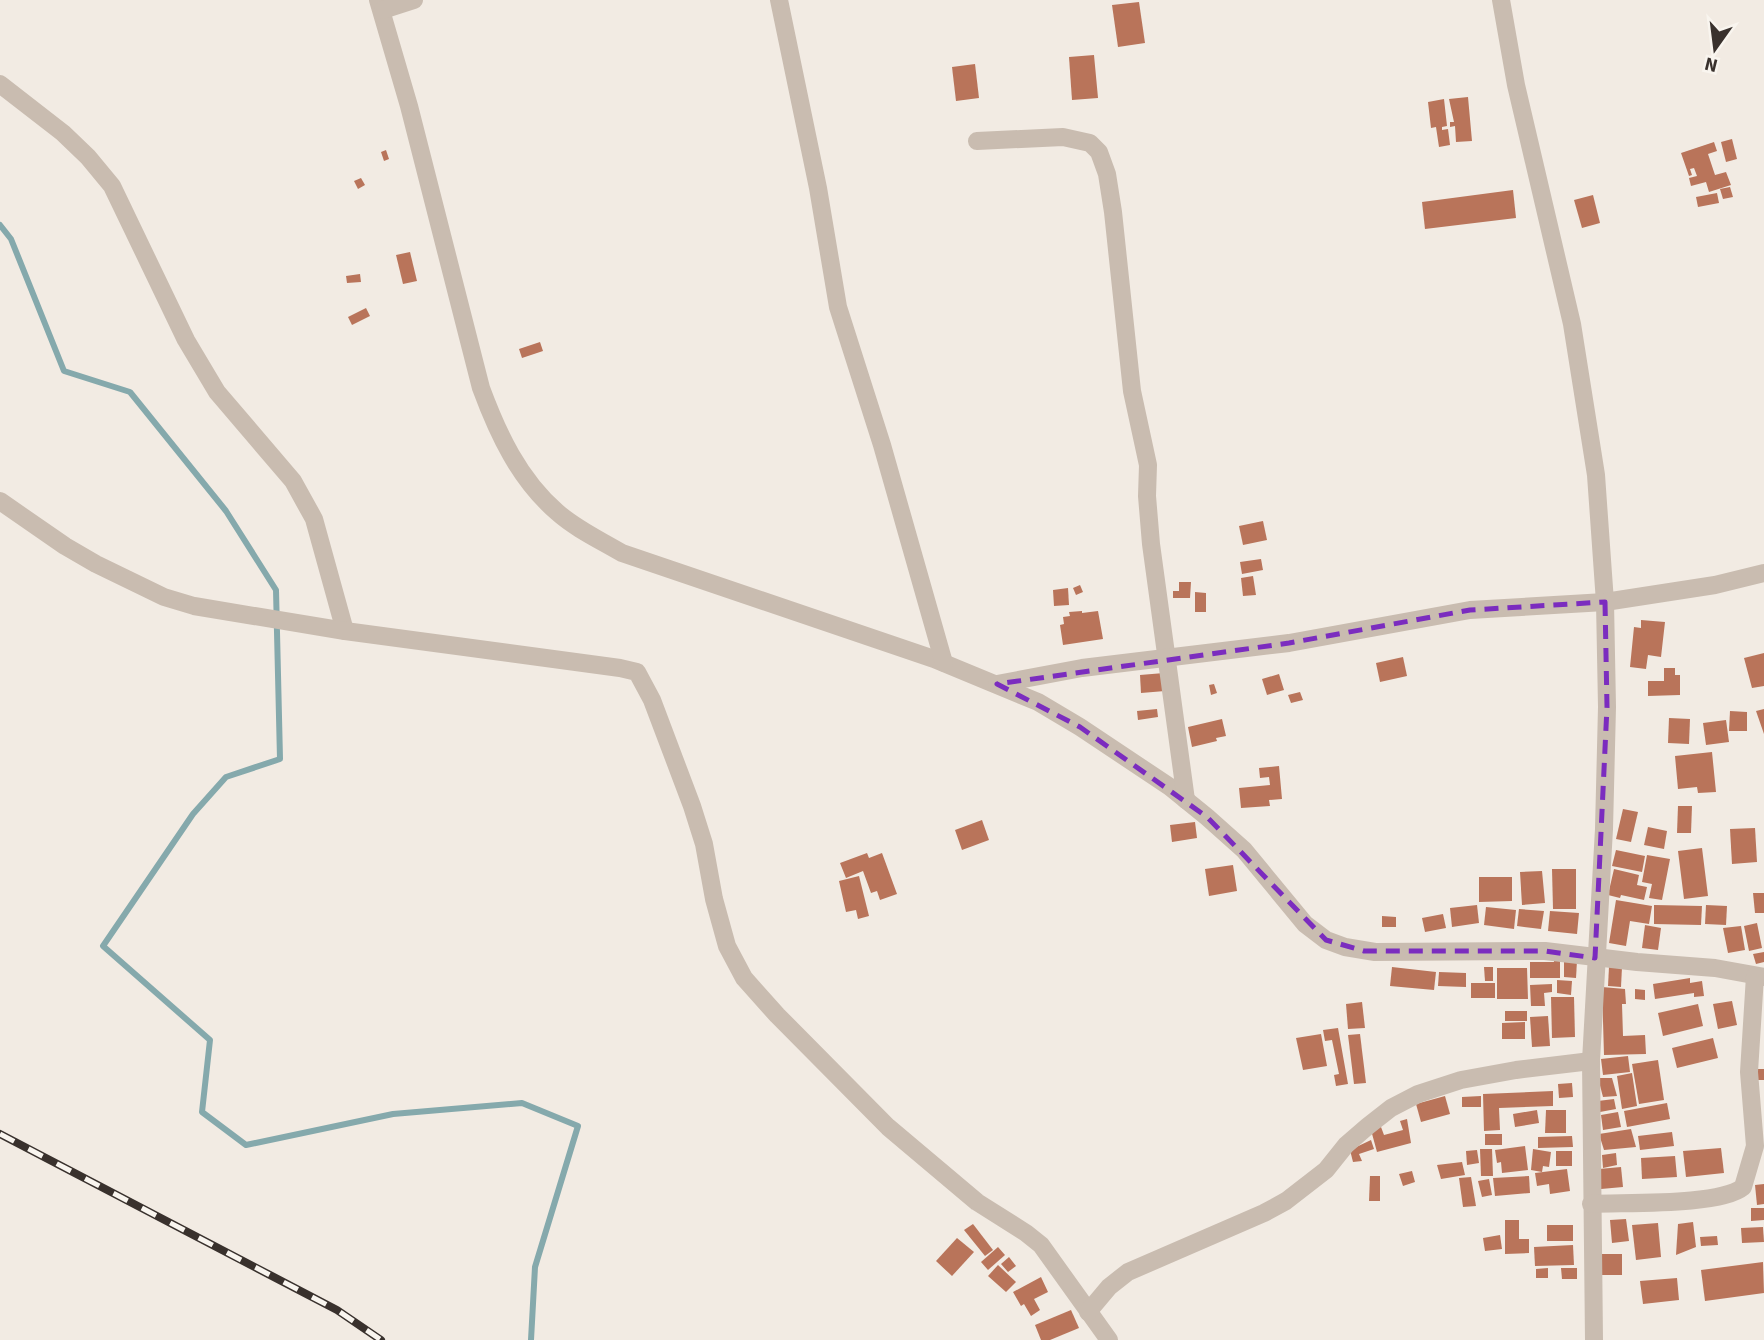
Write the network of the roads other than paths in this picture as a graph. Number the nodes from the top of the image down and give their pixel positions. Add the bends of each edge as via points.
1 (414, 0) edge
2 (779, 0) edge
3 (1501, 0) edge
4 (381, 5) edge
5 (0, 84) edge
6 (977, 141) dead end
7 (0, 501) edge
8 (1764, 573) edge
9 (1605, 602) junction
10 (345, 631) junction
11 (1168, 656) junction
12 (944, 663) junction
13 (997, 684) junction
14 (1186, 800) junction
15 (1595, 958) junction
16 (1760, 977) edge
17 (1591, 1061) junction
18 (1761, 1152) edge
19 (1591, 1204) junction
20 (1088, 1312) junction
21 (1109, 1340) edge
22 (1594, 1340) edge

1 - 4 street
2 - 12 street via 838,307
3 - 9 street via 1524,123 1572,324 1596,475
4 - 12 street via 481,388 500,437 534,489 557,512 622,553
5 - 10 street via 89,157 112,186 186,340 217,392 293,481 314,519
6 - 11 street via 1063,137 1090,143 1100,152 1113,212 1132,390 1148,465 1152,544
7 - 10 street via 65,546 164,597
8 - 9 street
9 - 11 street via 1470,610 1289,643
9 - 15 street via 1606,761
10 - 20 street via 637,672 692,806 727,946 744,978 888,1127 977,1202 1041,1245
11 - 13 street
11 - 14 street
12 - 13 street
13 - 14 street via 1080,727
14 - 15 street via 1244,850 1305,924 1326,940 1364,951 1545,951
15 - 16 street via 1715,968
15 - 17 street
16 - 18 street via 1749,1072
17 - 19 street
17 - 20 street via 1461,1080 1418,1094 1368,1126 1326,1170 1286,1201 1128,1272
18 - 19 street via 1746,1181 1728,1195
19 - 22 street
20 - 21 street

